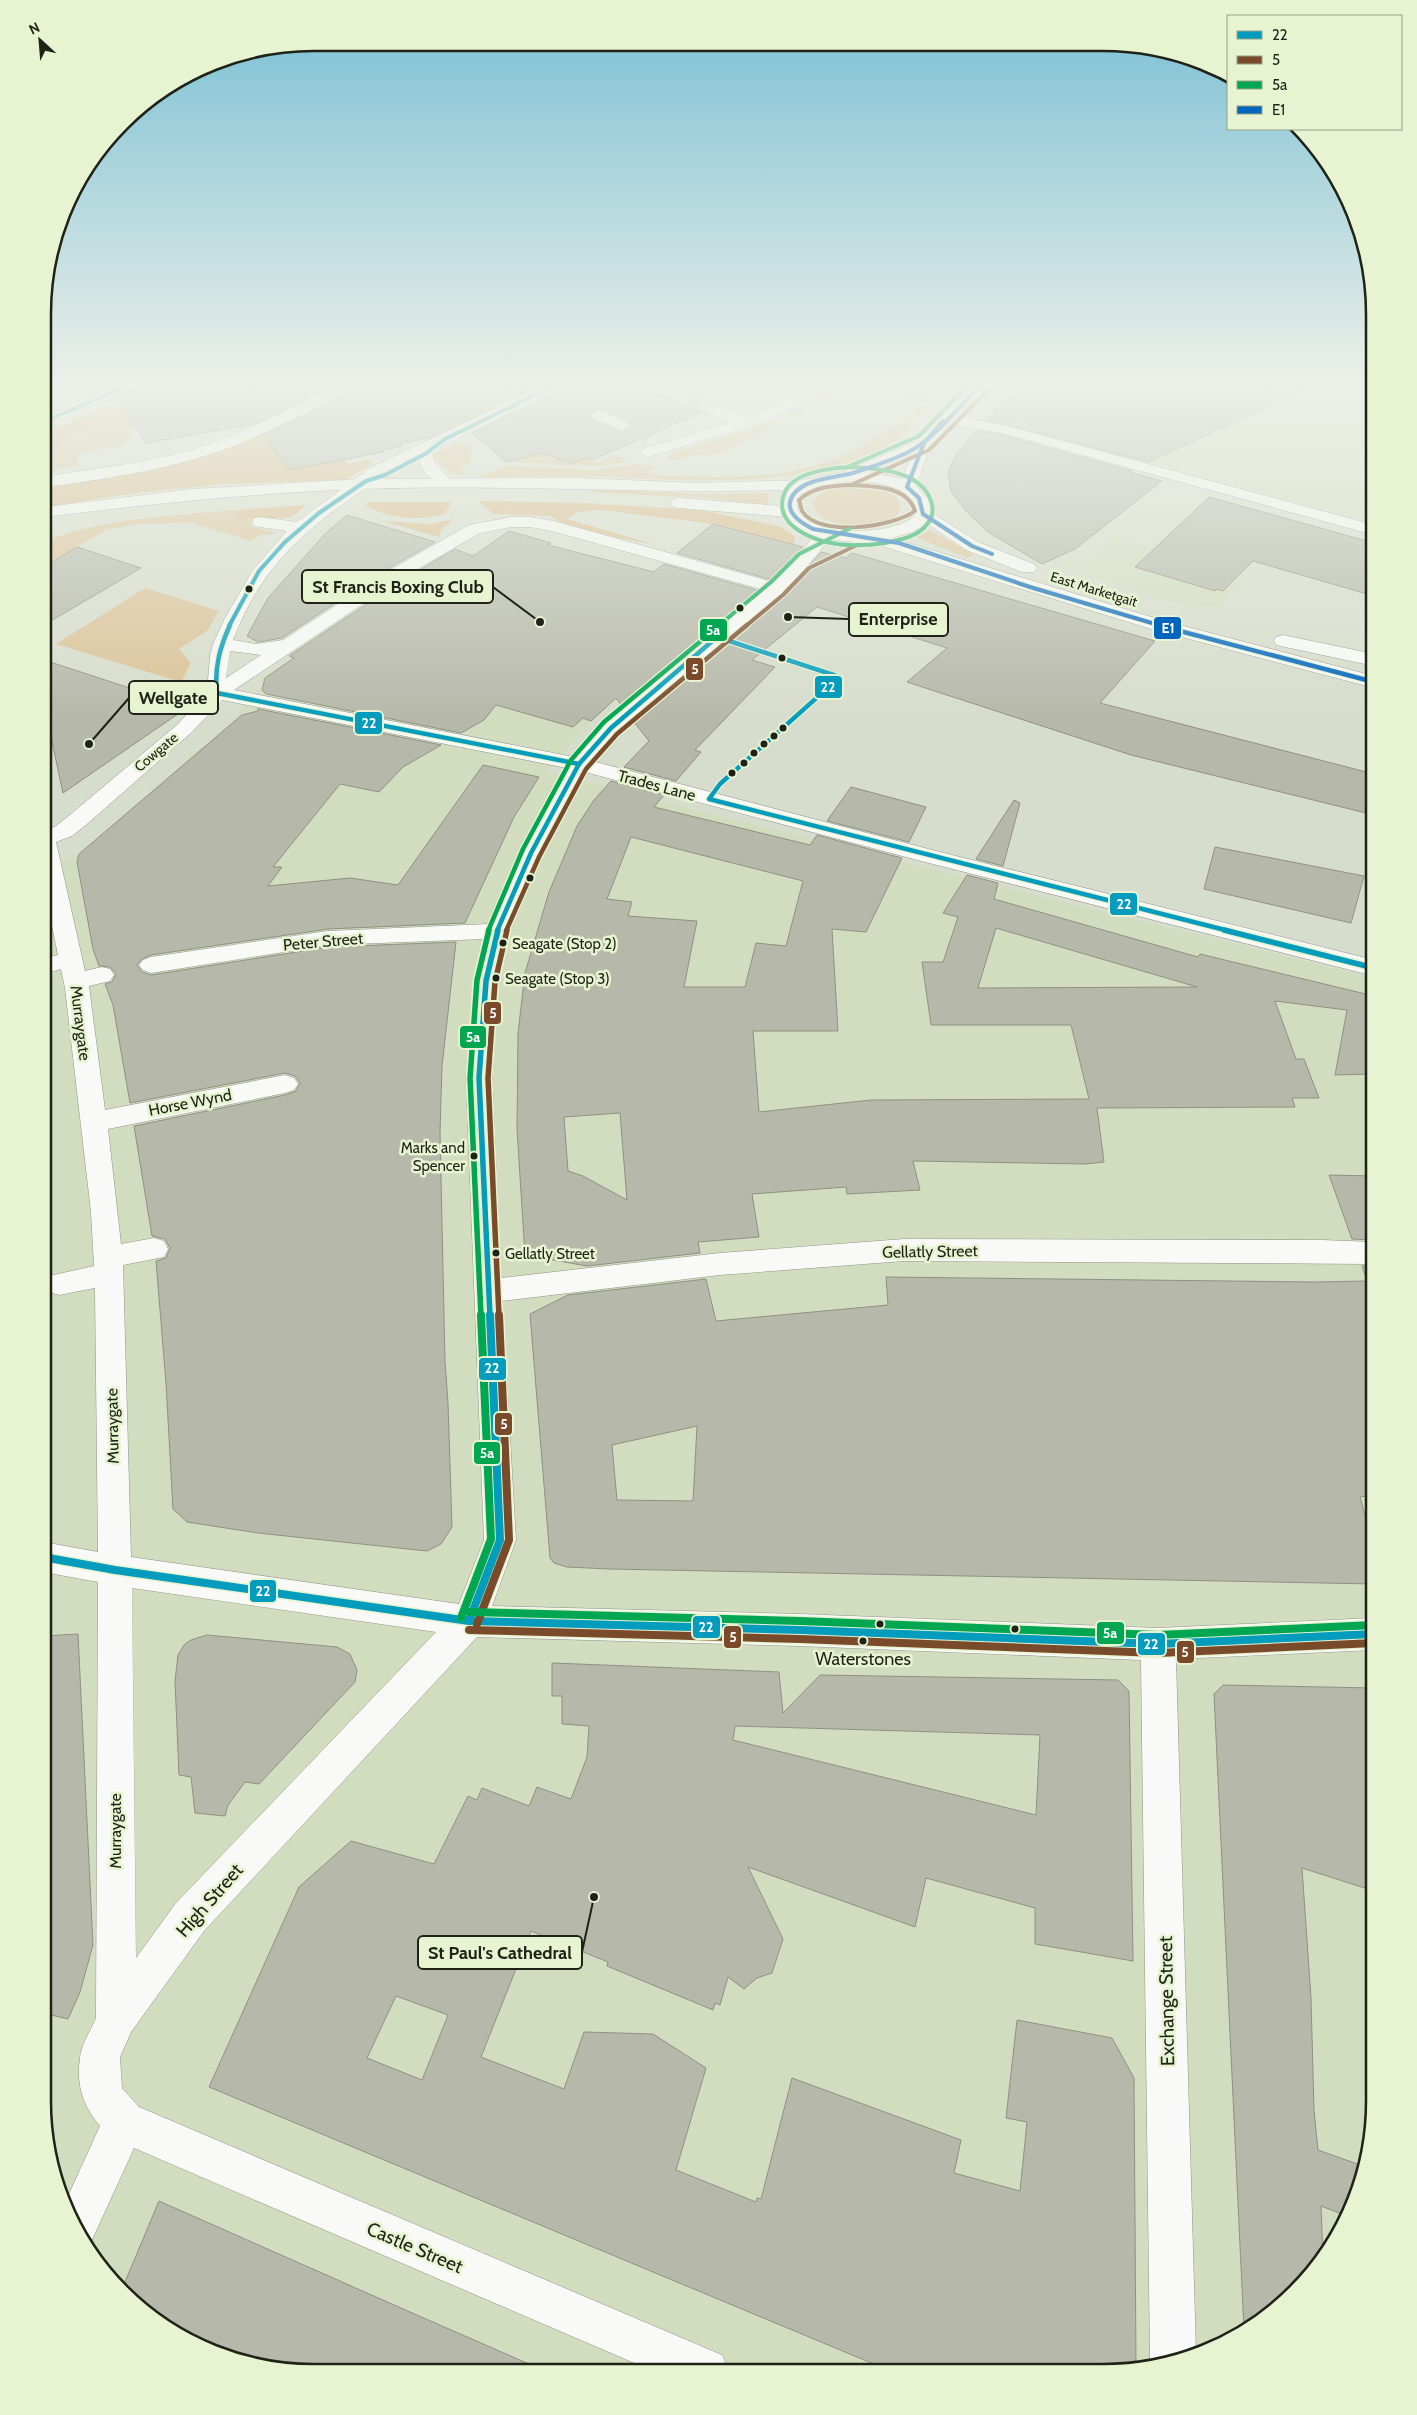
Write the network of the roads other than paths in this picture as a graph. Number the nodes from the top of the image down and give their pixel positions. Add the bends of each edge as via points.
1 (171, 497) edge
2 (342, 497) junction
3 (792, 497) edge
4 (919, 497) edge
5 (1252, 497) edge
6 (51, 511) edge
7 (791, 512) junction
8 (924, 514) junction
9 (260, 522) dead end
10 (51, 524) edge
11 (302, 528) junction
12 (1366, 528) edge
13 (826, 532) junction
14 (860, 537) junction
15 (804, 561) junction
16 (777, 588) junction
17 (222, 644) junction
18 (289, 644) junction
19 (1366, 657) edge
20 (1366, 680) edge
21 (217, 693) junction
22 (579, 764) junction
23 (67, 802) dead end
24 (96, 802) junction
25 (51, 837) edge
26 (51, 867) edge
27 (497, 932) junction
28 (151, 965) dead end
29 (1366, 966) edge
30 (51, 967) edge
31 (74, 970) junction
32 (102, 974) dead end
33 (286, 1084) dead end
34 (94, 1122) junction
35 (154, 1249) dead end
36 (1366, 1253) edge
37 (109, 1265) junction
38 (59, 1284) dead end
39 (487, 1291) junction
40 (51, 1558) edge
41 (115, 1570) junction
42 (469, 1621) junction
43 (1366, 1634) edge
44 (1158, 1644) junction
45 (116, 2018) junction
46 (124, 2122) junction
47 (79, 2220) edge
48 (1173, 2354) edge
49 (690, 2364) edge

1 - 6 street
2 - 7 street via 558,498
2 - 10 street via 227,502
2 - 11 street
3 - 7 street via 789,502
4 - 8 street via 924,504
5 - 12 street
7 - 13 street, East Marketgait via 810,527
8 - 14 street via 913,525 894,533
8 - 19 street, East Marketgait via 972,546 1045,574 1266,638
9 - 11 street
11 - 17 street via 259,571
13 - 14 street, East Marketgait
13 - 15 street
14 - 15 street
14 - 20 street, East Marketgait via 904,545 1023,585 1207,639
15 - 16 street
16 - 18 street, Cowgate via 554,526 530,522 492,524 455,539
16 - 22 street via 611,728
17 - 18 street, Cowgate via 256,650
17 - 21 street via 215,677
18 - 21 street, Cowgate
21 - 22 street, Trades Lane
21 - 24 street, Cowgate via 185,728
22 - 27 street via 531,853
22 - 29 street, Trades Lane
23 - 24 street via 77,799
24 - 25 street, Cowgate via 64,830
26 - 31 street, Murraygate
27 - 28 street, Peter Street via 328,938
27 - 39 street via 486,981 479,1056
30 - 31 street
31 - 32 street
31 - 34 street, Murraygate
33 - 34 street, Horse Wynd
34 - 37 street, Murraygate
35 - 37 street
36 - 39 street, Gellatly Street via 904,1250 710,1266
37 - 38 street
37 - 41 street, Murraygate
39 - 42 street via 500,1540
40 - 41 street
41 - 42 street
41 - 45 street, Murraygate
42 - 44 street
42 - 45 street, High Street via 190,1917
43 - 44 street
44 - 48 street, Exchange Street
45 - 46 street, High Street via 100,2057 102,2096
46 - 47 street
46 - 49 street, Castle Street

